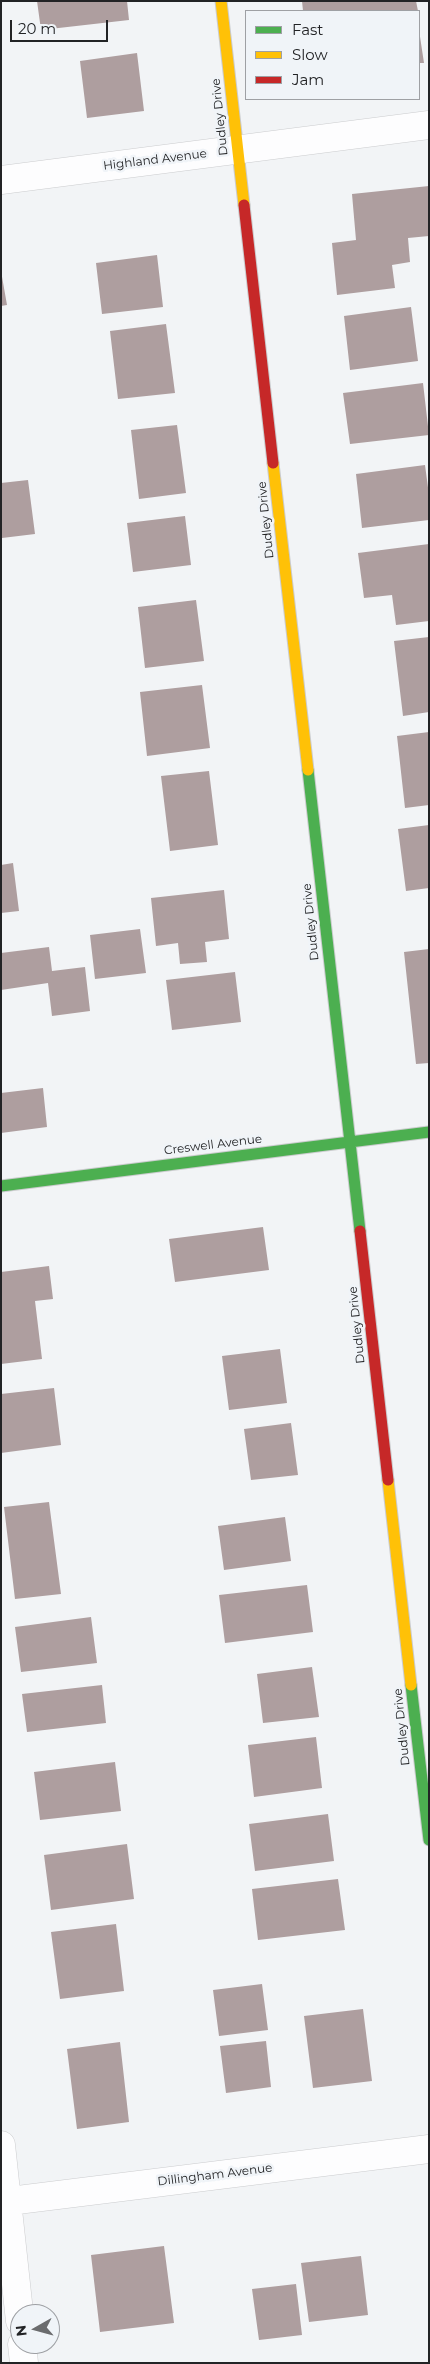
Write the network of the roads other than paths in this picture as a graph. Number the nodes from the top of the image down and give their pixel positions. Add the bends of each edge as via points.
1 (221, 1) edge
2 (429, 125) edge
3 (237, 149) junction
4 (1, 180) edge
5 (429, 1132) edge
6 (350, 1142) junction
7 (1, 1186) edge
8 (429, 1840) edge
9 (1, 2145) edge
10 (429, 2148) edge
11 (5, 2201) edge
12 (18, 2304) edge

1 - 3 street, Dudley Drive
2 - 3 street, Highland Avenue
3 - 4 street, Highland Avenue
3 - 6 street, Dudley Drive
5 - 6 street, Creswell Avenue
6 - 7 street, Creswell Avenue
6 - 8 street, Dudley Drive
9 - 11 street
10 - 11 street, Dillingham Avenue
11 - 12 street

